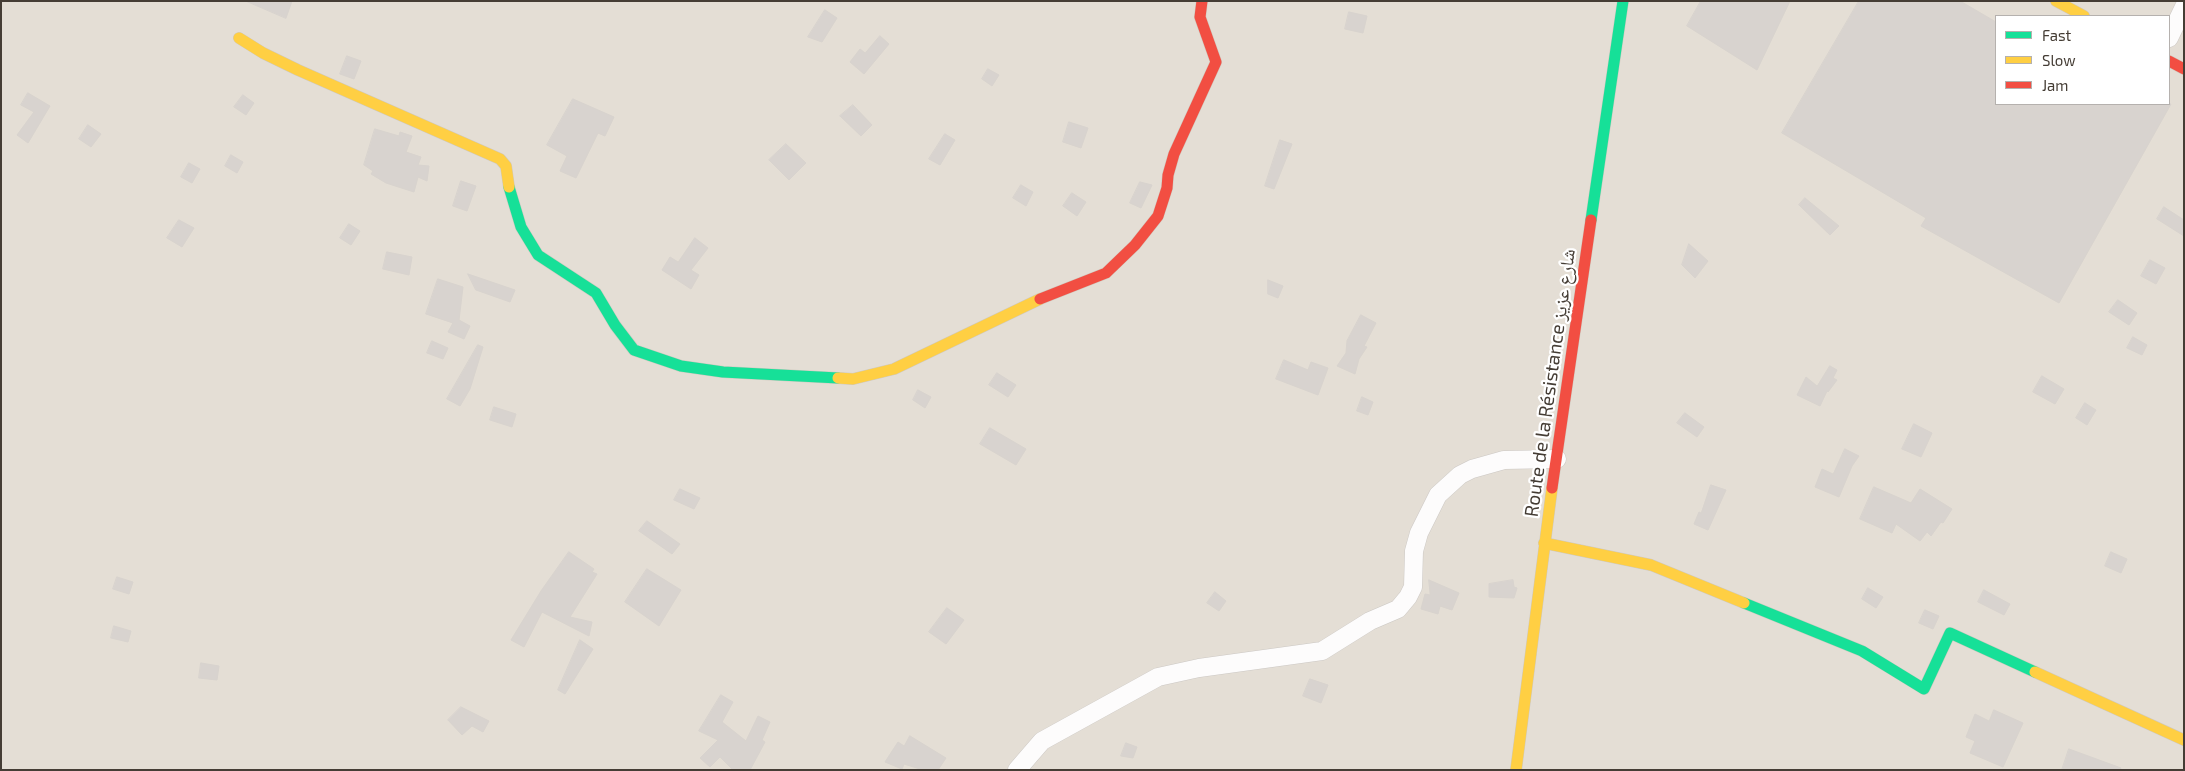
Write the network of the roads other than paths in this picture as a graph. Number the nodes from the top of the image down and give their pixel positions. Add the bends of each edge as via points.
1 (1202, 1) edge
2 (1623, 1) edge
3 (2056, 1) edge
4 (2184, 7) edge
5 (2082, 15) edge
6 (2170, 36) edge
7 (239, 38) dead end
8 (2170, 62) edge
9 (2184, 69) edge
10 (1557, 459) junction
11 (1544, 543) junction
12 (2184, 740) edge
13 (1017, 770) edge
14 (1516, 770) edge

1 - 7 main road via 1198,8 1200,24 1216,52 1216,62 1174,154 1158,216 1135,245 1106,273 1024,305 894,369 853,379 723,372 681,366 634,350 596,293 538,254 521,227 510,194 506,166 500,159 263,54
2 - 10 main road, Route de la Résistance شارع عزيز
3 - 5 main road
4 - 6 street
8 - 9 main road
10 - 11 main road, Route de la Résistance شارع عزيز
10 - 13 street via 1504,460 1472,469 1460,475 1438,495 1414,551 1413,586 1398,609 1370,621 1322,651 1158,677 1042,741
11 - 12 main road via 1651,565 1862,651 1924,689 1950,632
11 - 14 main road, Route de la Résistance شارع عزيز

